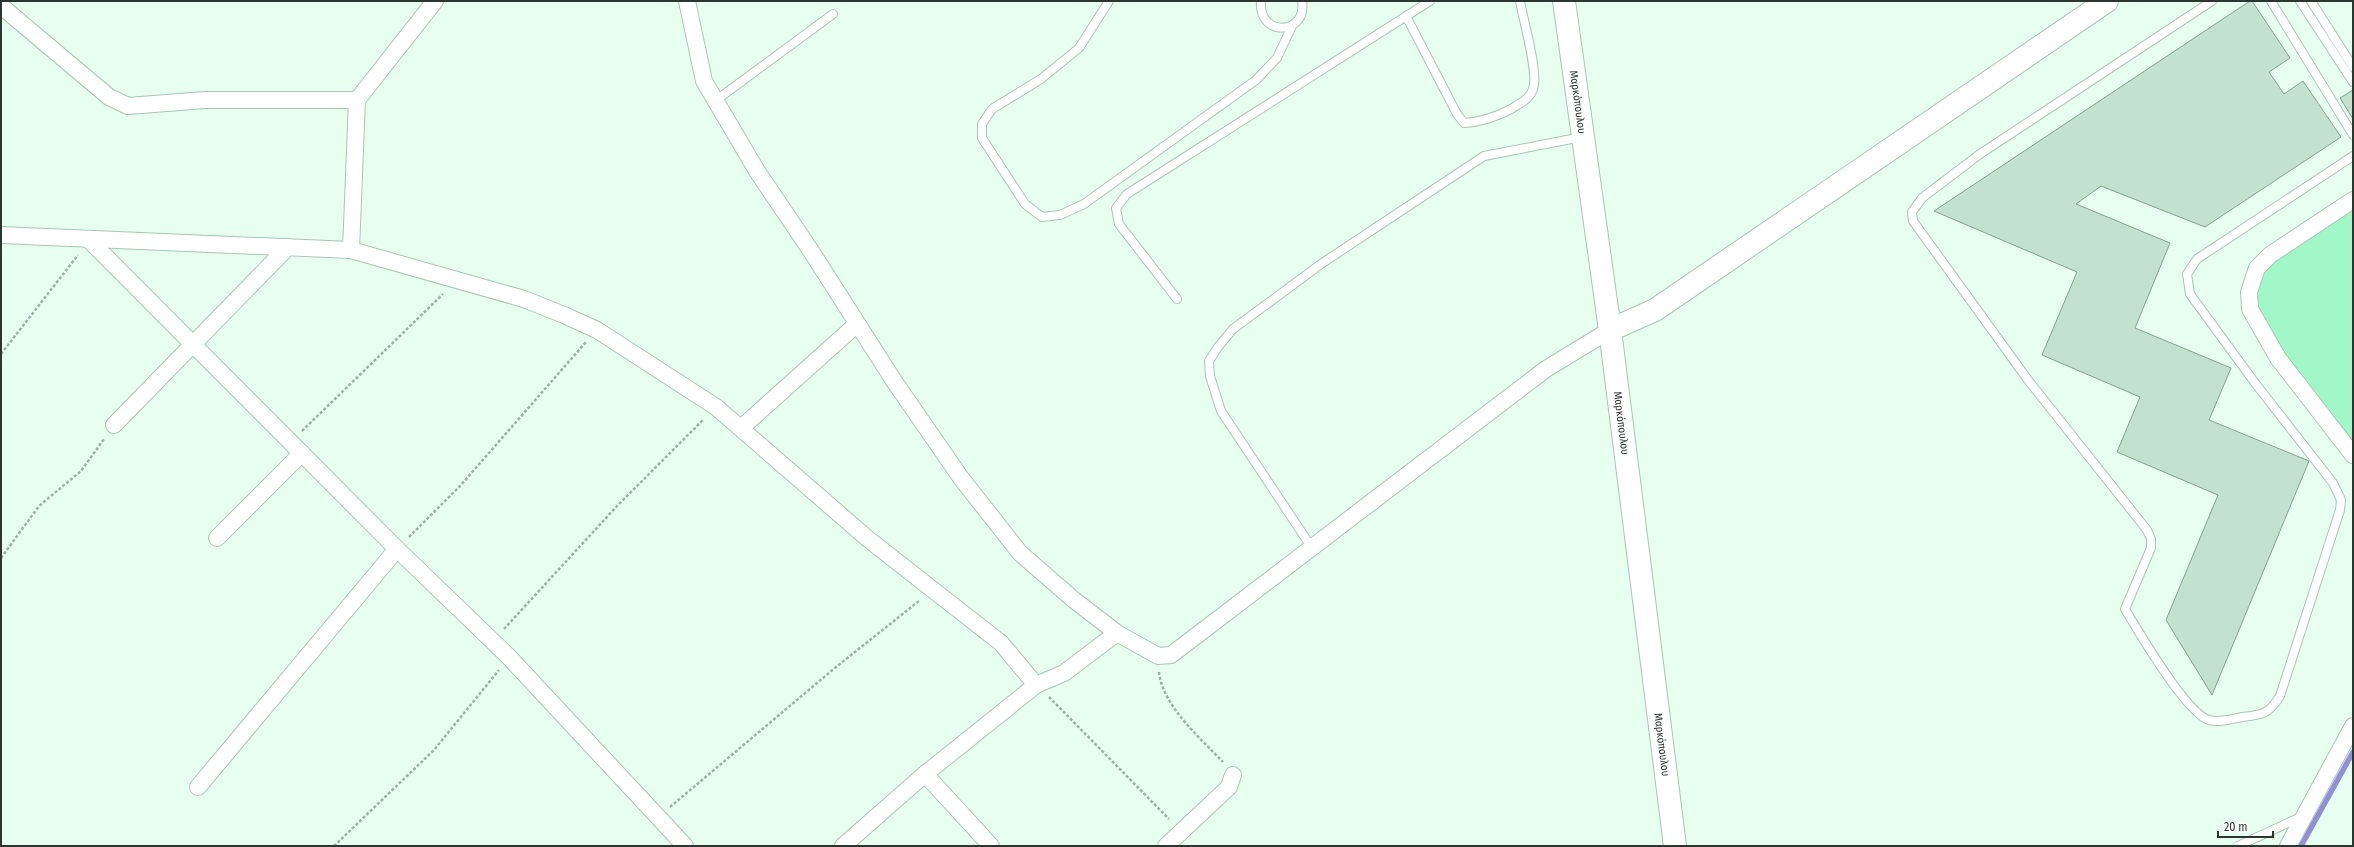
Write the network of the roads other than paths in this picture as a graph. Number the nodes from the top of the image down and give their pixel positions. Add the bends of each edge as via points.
1 (435, 1) edge
2 (687, 1) edge
3 (1109, 1) edge
4 (1261, 1) edge
5 (1302, 1) edge
6 (1430, 1) edge
7 (1520, 1) edge
8 (1564, 1) edge
9 (2107, 1) edge
10 (2212, 1) edge
11 (2271, 1) edge
12 (2300, 1) edge
13 (2311, 1) edge
14 (1, 6) edge
15 (833, 14) dead end
16 (1406, 16) junction
17 (1292, 26) junction
18 (2353, 67) edge
19 (2353, 82) edge
20 (357, 100) junction
21 (715, 101) junction
22 (2353, 135) edge
23 (1582, 137) junction
24 (2353, 156) edge
25 (2353, 200) edge
26 (1, 235) edge
27 (89, 240) junction
28 (288, 247) junction
29 (350, 250) junction
30 (1177, 299) dead end
31 (857, 324) junction
32 (1610, 330) junction
33 (194, 345) junction
34 (114, 425) road end
35 (741, 428) junction
36 (302, 453) junction
37 (2353, 455) edge
38 (217, 538) dead end
39 (1312, 548) junction
40 (397, 549) junction
41 (1117, 633) junction
42 (1036, 685) junction
43 (2353, 726) edge
44 (925, 774) junction
45 (1233, 775) road end
46 (198, 787) dead end
47 (2304, 816) junction
48 (685, 846) edge
49 (843, 846) edge
50 (991, 846) edge
51 (1166, 846) edge
52 (1675, 846) edge
53 (2238, 846) edge
54 (2288, 846) edge

1 - 20 street
2 - 21 street via 704,81
3 - 17 lane via 1079,48 1040,79 992,110 982,124 982,138 1016,191 1025,204 1042,217 1060,215 1084,204 1256,80 1277,58
4 - 17 lane via 1262,15 1271,26
5 - 17 lane via 1301,15
6 - 16 lane
7 - 16 lane via 1535,76 1533,89 1525,100 1502,113 1477,122 1464,123 1457,114
8 - 23 main road, Μαρκόπουλου
9 - 32 main road via 1655,310
10 - 24 lane via 1980,154 1922,198 1912,212 1913,221 2028,380 2147,530 2151,548 2125,609 2195,712 2210,721 2259,715 2269,711 2280,696 2338,517 2341,500 2333,483 2255,384 2190,294 2187,274 2197,259
11 - 22 lane
12 - 19 lane
13 - 18 lane
14 - 20 street via 109,97 128,106 204,100
15 - 21 lane
16 - 30 lane via 1126,194 1116,208 1119,224
20 - 29 street
21 - 31 street via 757,172
23 - 32 main road, Μαρκόπουλου
23 - 39 lane via 1484,156 1321,264 1233,329 1218,347 1209,361 1210,376 1220,412
25 - 37 street via 2270,255 2257,268 2249,292 2250,309 2278,358
26 - 27 street
27 - 28 street
27 - 33 street
28 - 29 street
28 - 33 street
29 - 35 street via 524,299 597,330 716,407
31 - 35 street
31 - 41 street via 961,478 1020,553
32 - 39 street via 1546,369
32 - 52 main road, Μαρκόπουλου
33 - 34 street
33 - 36 street
35 - 42 street via 868,539 1001,643
36 - 38 street
36 - 40 street
39 - 41 street via 1171,655 1158,656
40 - 46 street
40 - 48 street via 509,657
41 - 42 street via 1064,673
42 - 44 street
43 - 47 street
44 - 49 street
44 - 50 street
45 - 51 street via 1229,787
47 - 53 lane
47 - 54 street

